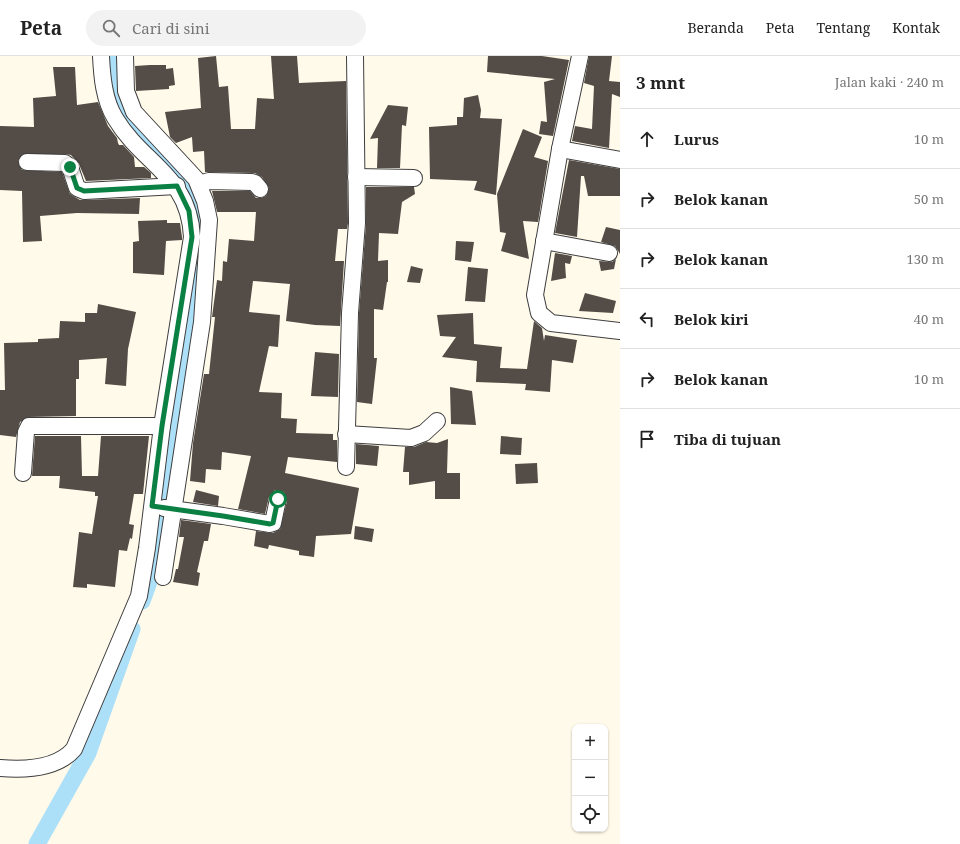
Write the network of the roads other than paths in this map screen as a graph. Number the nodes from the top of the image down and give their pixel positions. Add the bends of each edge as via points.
1 (101, 56) edge
2 (125, 56) edge
3 (355, 56) edge
4 (580, 56) edge
5 (560, 149) junction
6 (620, 160) edge
7 (27, 162) dead end
8 (356, 176) junction
9 (414, 178) dead end
10 (199, 184) junction
11 (177, 186) junction
12 (260, 189) dead end
13 (544, 241) junction
14 (610, 253) dead end
15 (620, 331) edge
16 (437, 421) dead end
17 (162, 426) junction
18 (346, 434) junction
19 (346, 468) dead end
20 (23, 473) dead end
21 (278, 499) dead end
22 (162, 508) junction
23 (163, 577) dead end
24 (0, 768) edge

1 - 11 street via 102,83 114,117 128,138
2 - 10 street via 126,91 134,112 178,157
3 - 8 street
4 - 5 street
5 - 6 street
5 - 13 street
7 - 11 street via 65,163 70,167 77,188 84,191
8 - 9 street
8 - 18 street via 357,223 350,313
10 - 12 street via 210,181 252,182
10 - 22 street via 210,233 202,322
11 - 17 street via 189,211 192,237
13 - 14 street
13 - 15 street via 535,294 539,313 551,323
16 - 18 street via 424,433 410,438
17 - 20 street via 29,426 26,432
17 - 22 street
18 - 19 street
21 - 22 street via 271,524
22 - 23 street
22 - 24 street via 138,596 74,750 68,757 51,765

